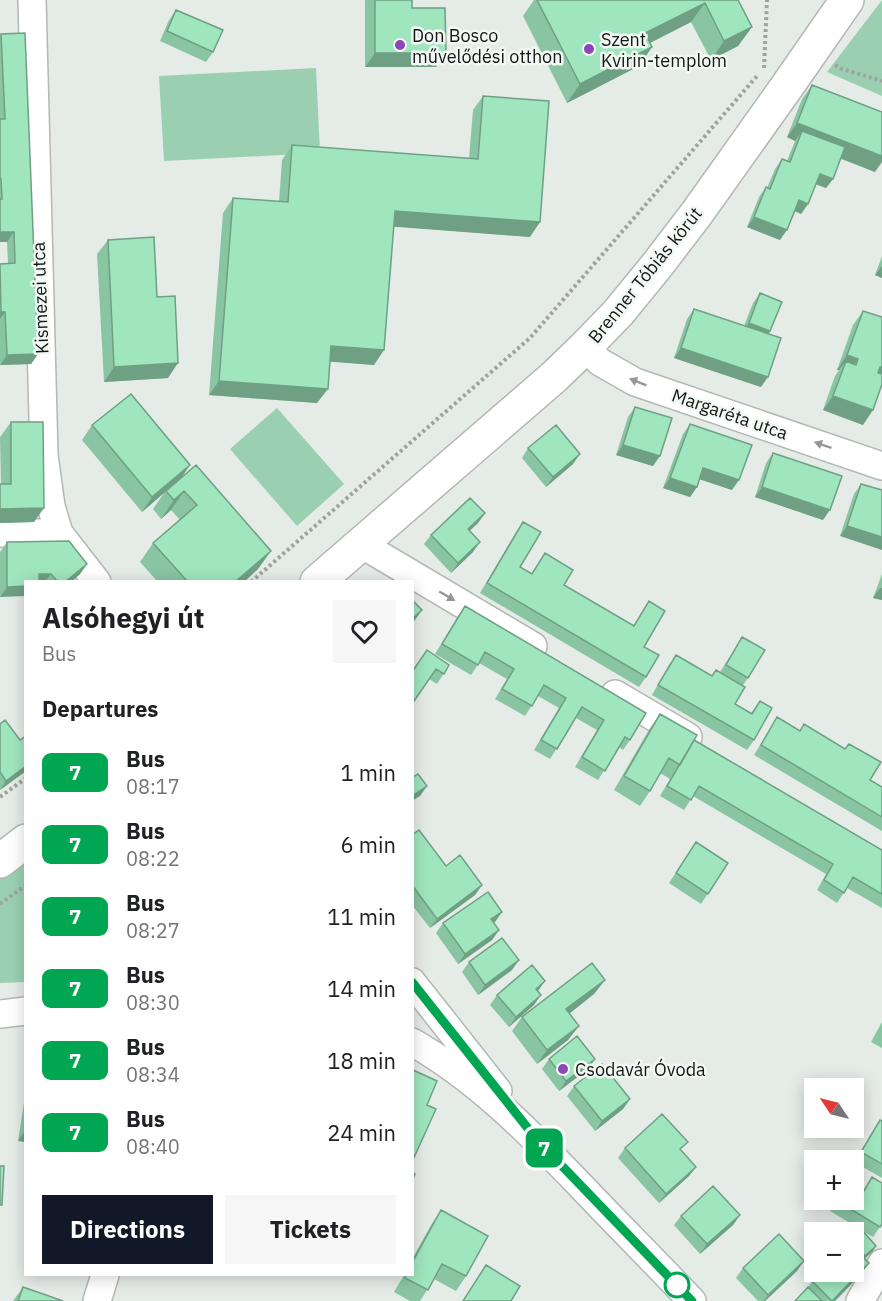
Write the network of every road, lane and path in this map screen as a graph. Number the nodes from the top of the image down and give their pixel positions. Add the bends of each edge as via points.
1 (32, 0) edge
2 (767, 0) edge
3 (847, 0) edge
4 (771, 59) dead end
5 (828, 60) dead end
6 (764, 68) junction
7 (882, 81) edge
8 (585, 348) junction
9 (881, 462) edge
10 (0, 533) edge
11 (59, 533) junction
12 (361, 544) junction
13 (95, 580) edge
14 (253, 580) edge
15 (319, 580) edge
16 (552, 657) edge
17 (593, 681) edge
18 (706, 748) edge
19 (24, 779) edge
20 (0, 797) edge
21 (24, 843) edge
22 (0, 861) edge
23 (24, 886) edge
24 (0, 904) edge
25 (414, 985) edge
26 (24, 1011) edge
27 (0, 1014) edge
28 (414, 1043) edge
29 (538, 1141) junction
30 (882, 1263) edge
31 (105, 1276) edge
32 (97, 1301) edge
33 (692, 1301) edge
34 (860, 1301) edge

1 - 11 street, Kismezei utca via 44,455
2 - 6 path
3 - 8 street, Brenner Tóbiás körút via 691,221
4 - 6 path
5 - 7 path via 842,69
6 - 14 path via 530,338
9 -> 8 street, Margaréta utca via 635,382 600,362
8 - 12 street, Brenner Tóbiás körút
10 - 11 street
11 - 13 street, Kismezei utca
12 - 15 street, Brenner Tóbiás körút
12 -> 16 street
17 - 18 street
19 - 20 path
21 - 22 street
23 - 24 path
25 - 29 street
26 - 27 street
28 - 29 street via 482,1090
29 - 33 street
30 - 34 street
31 - 32 street

